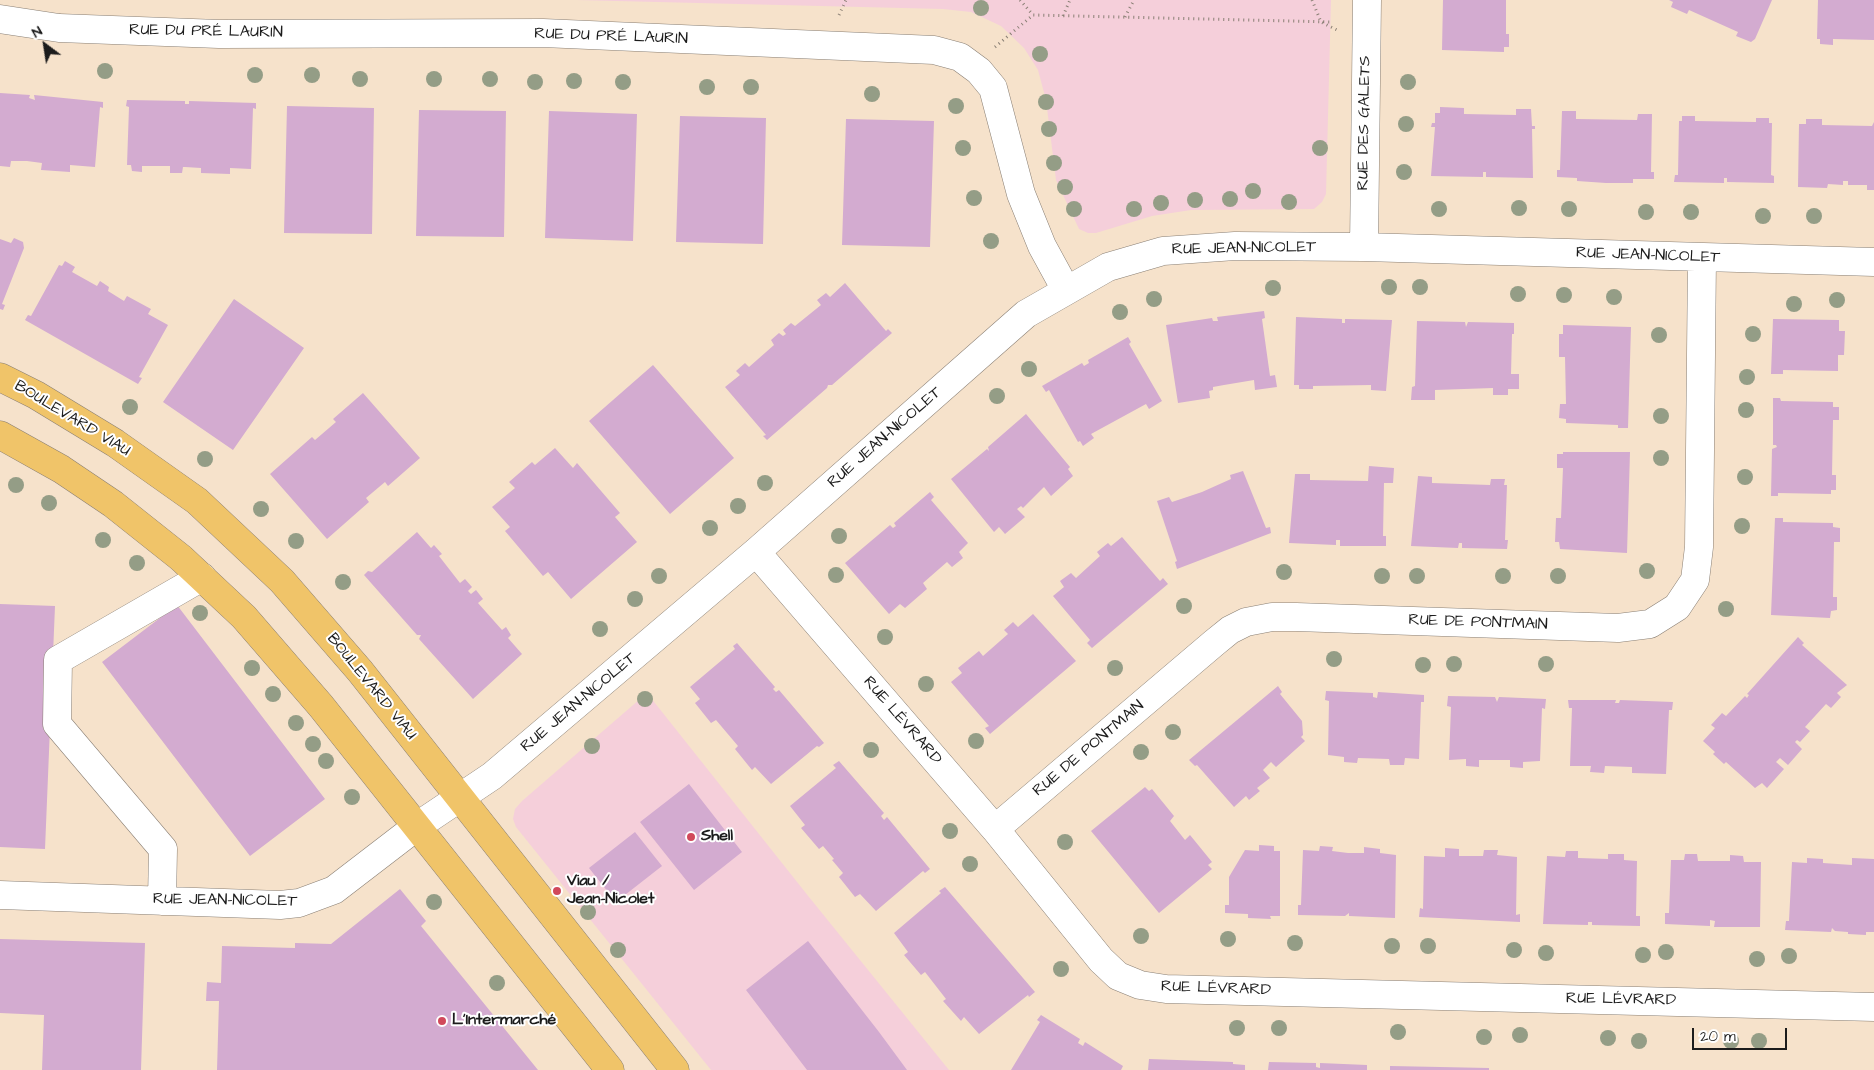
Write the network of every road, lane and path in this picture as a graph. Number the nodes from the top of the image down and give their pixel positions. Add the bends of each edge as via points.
1 (1020, 0) edge
2 (1070, 0) edge
3 (1134, 0) edge
4 (1367, 0) edge
5 (1033, 15) junction
6 (1063, 16) junction
7 (1125, 17) junction
8 (0, 19) edge
9 (1333, 22) dead end
10 (971, 66) junction
11 (1364, 247) junction
12 (1702, 258) junction
13 (1874, 262) edge
14 (1066, 290) junction
15 (0, 377) edge
16 (0, 435) edge
17 (756, 552) junction
18 (202, 577) junction
19 (460, 798) junction
20 (416, 827) junction
21 (995, 830) junction
22 (0, 895) edge
23 (162, 901) junction
24 (1874, 1007) edge
25 (610, 1070) edge
26 (675, 1070) edge

1 - 5 path
2 - 6 path
3 - 7 path
4 - 11 street, RUE DES GALETS
5 - 6 path
5 - 10 path
6 - 7 path
7 - 9 path
8 - 10 street, RUE DU PRÉ LAURIN via 59,28 219,34 543,33 934,50 960,57
10 - 14 street, RUE DU PRÉ LAURIN via 992,88 1021,194 1042,246
11 - 12 street, RUE JEAN-NICOLET
11 - 14 street, RUE JEAN-NICOLET via 1235,246 1163,251 1108,267
12 - 13 street, RUE JEAN-NICOLET
12 - 21 street, RUE DE PONTMAIN via 1699,547 1695,580 1677,607 1650,624 1618,628 1272,616 1246,622 1214,642
14 - 17 street, RUE JEAN-NICOLET via 1026,314
15 - 19 main road, BOULEVARD VIAU via 115,443 197,501 241,540 282,581 360,671
16 - 18 main road via 113,504
17 - 19 street, RUE JEAN-NICOLET via 492,776
17 - 21 street, RUE LÉVRARD
18 - 20 main road via 244,617 283,662
18 - 23 street via 58,660 57,724 162,848
19 - 20 street, RUE JEAN-NICOLET
19 - 26 main road, BOULEVARD VIAU
20 - 23 street, RUE JEAN-NICOLET via 334,890 300,903
20 - 25 main road
21 - 24 street, RUE LÉVRARD via 1100,960 1118,976 1140,985 1166,989
22 - 23 street, RUE JEAN-NICOLET

